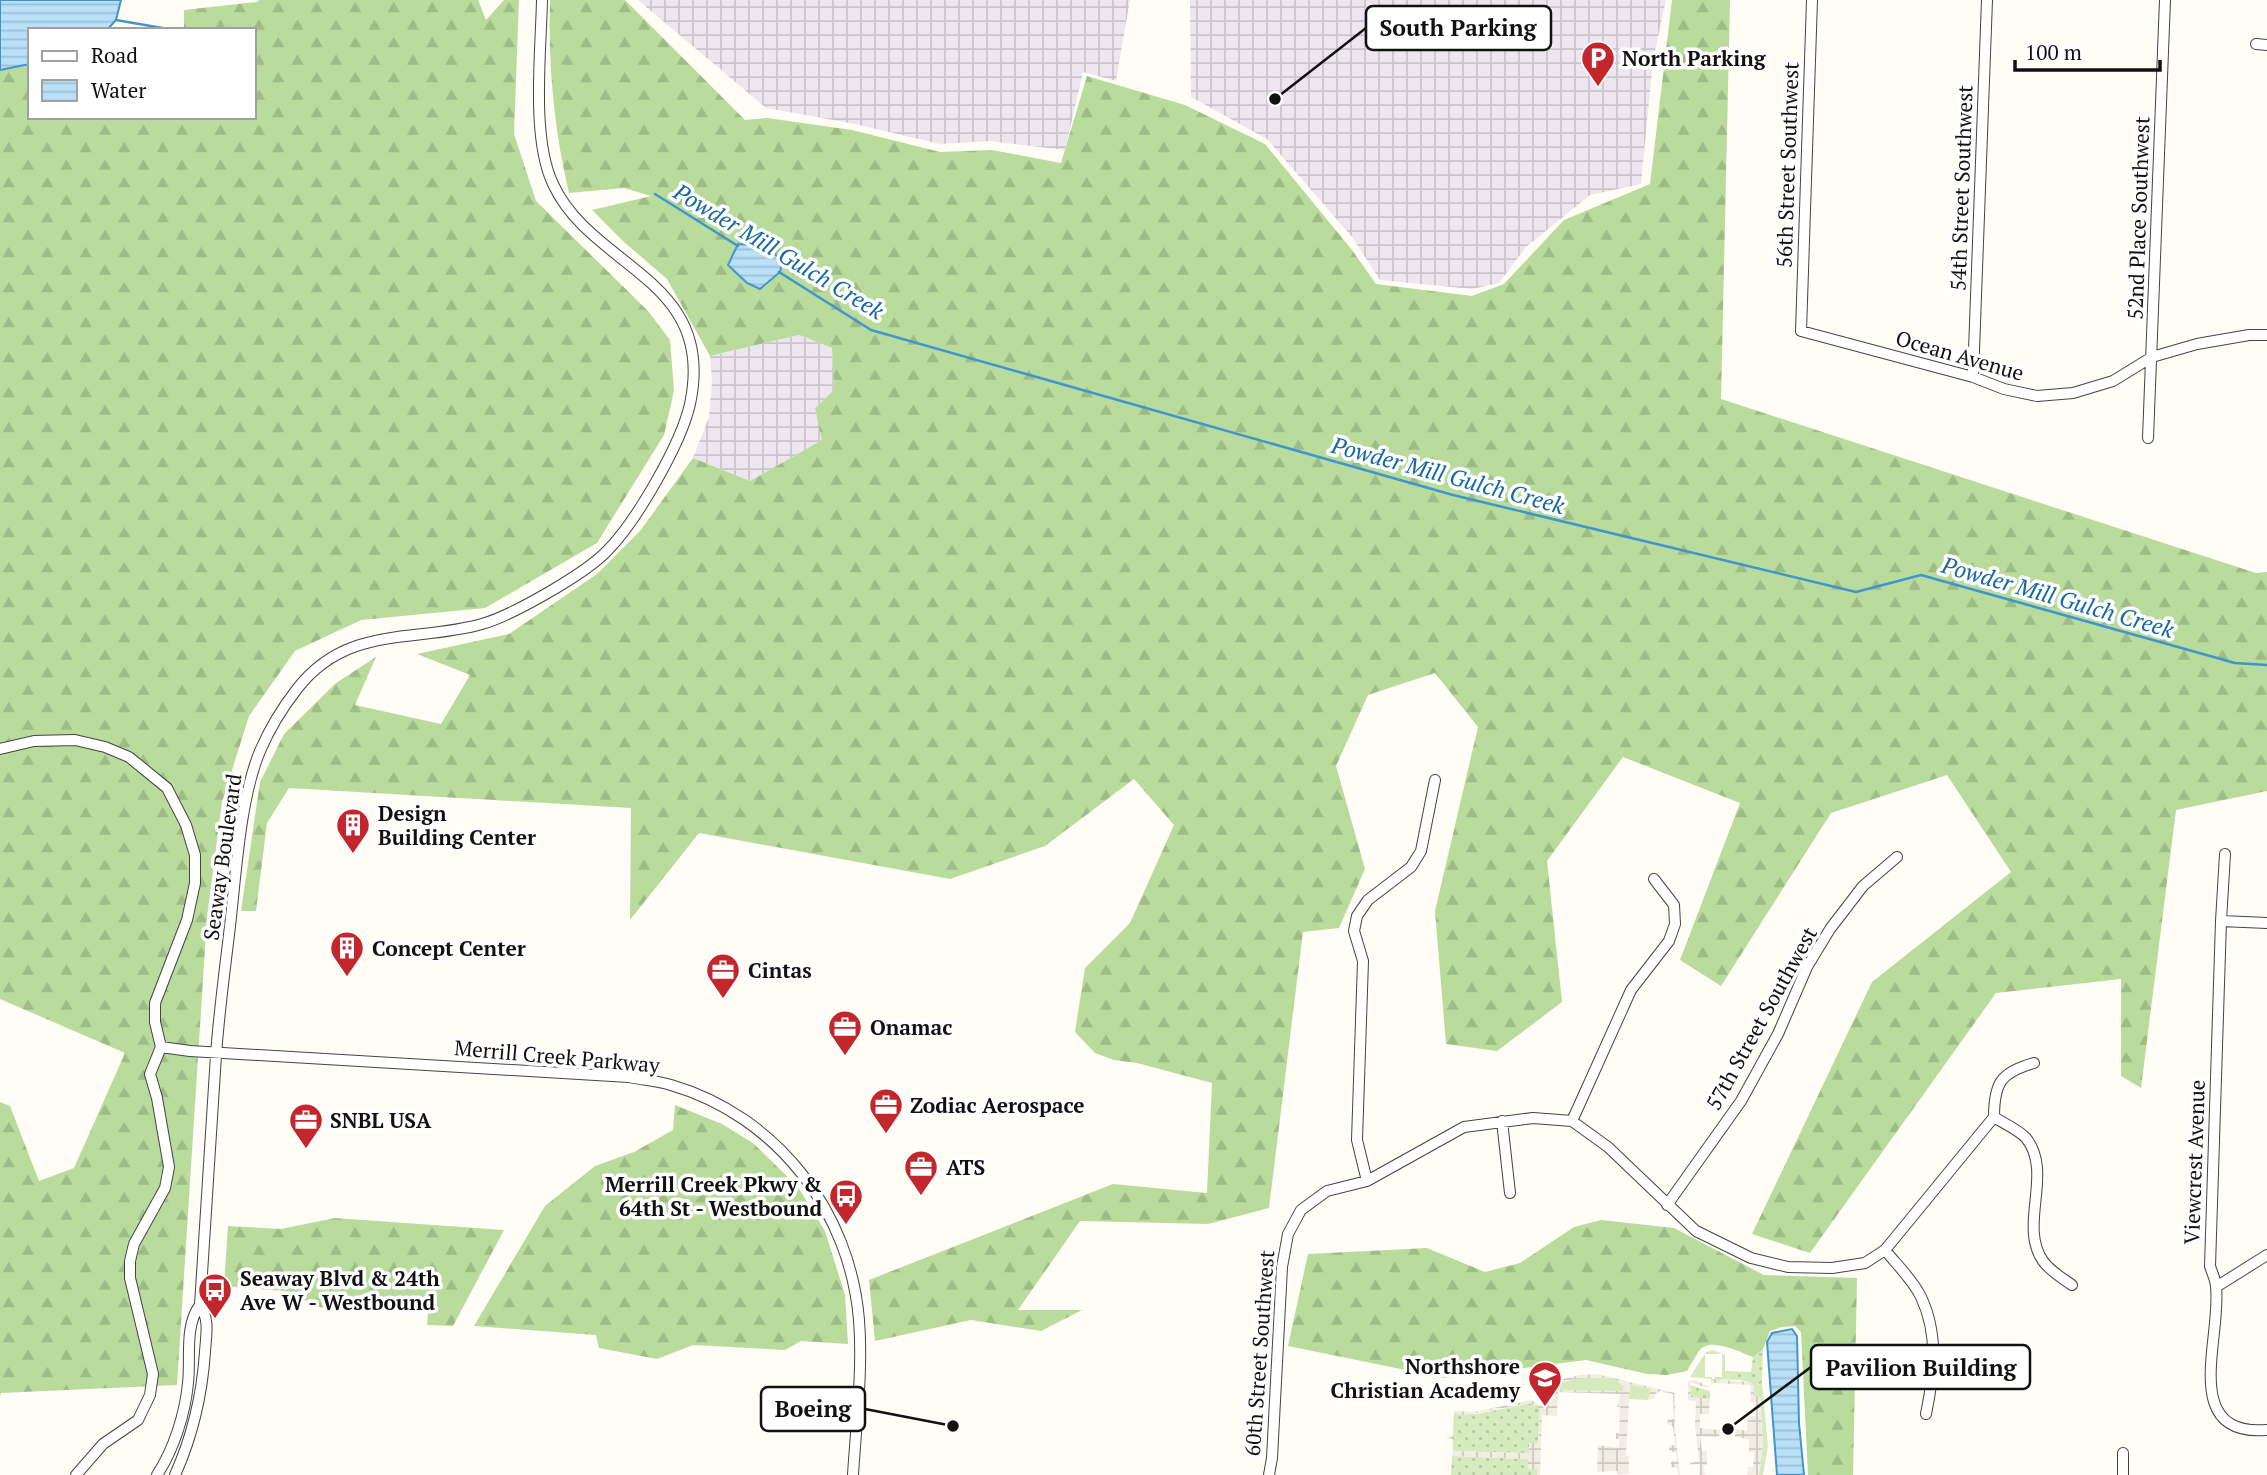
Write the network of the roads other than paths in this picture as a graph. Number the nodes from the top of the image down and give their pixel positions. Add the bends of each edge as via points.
1 (542, 0) edge
2 (1812, 0) edge
3 (1987, 0) edge
4 (2165, 0) edge
5 (1801, 331) joint
6 (2267, 335) edge
7 (2152, 357) junction
8 (1973, 377) junction
9 (2148, 438) dead end
10 (0, 749) edge
11 (1435, 780) dead end
12 (2225, 854) dead end
13 (1898, 858) dead end
14 (1654, 879) dead end
15 (2221, 921) junction
16 (2267, 923) edge
17 (161, 1047) junction
18 (216, 1053) junction
19 (2034, 1063) dead end
20 (1994, 1117) junction
21 (1502, 1121) junction
22 (1572, 1121) junction
23 (1367, 1181) junction
24 (1510, 1193) dead end
25 (1667, 1205) junction
26 (1885, 1250) junction
27 (2267, 1255) edge
28 (2073, 1285) dead end
29 (2217, 1287) junction
30 (200, 1305) junction
31 (1926, 1414) dead end
32 (2267, 1430) edge
33 (2123, 1453) dead end
34 (76, 1475) edge
35 (158, 1475) edge
36 (175, 1475) edge
37 (853, 1475) edge
38 (1269, 1475) edge
39 (2123, 1475) edge

1 - 18 street, Seaway Boulevard via 540,136 545,164 572,213 660,289 688,335 693,386 681,433 626,527 596,561 486,623 380,638 357,646 319,666 298,688 260,750 248,787
2 - 5 street, 56th Street Southwest
3 - 8 street, 54th Street Southwest
4 - 7 street, 52nd Place Southwest
5 - 8 street, Ocean Avenue
6 - 7 street, Ocean Avenue via 2197,344
7 - 8 street, Ocean Avenue via 2113,381 2073,393 2038,396
7 - 9 street, 52nd Place Southwest
10 - 17 street via 34,741 75,740 105,747 129,757 167,788 195,855 195,883 187,920 155,1003
11 - 23 street via 1421,851 1411,867 1368,901 1357,916 1354,931 1363,961 1357,1140
12 - 15 street, Viewcrest Avenue
13 - 25 street, 57th Street Southwest via 1863,886 1830,929 1741,1101
14 - 22 street via 1674,905 1675,924 1668,942 1631,990
15 - 16 street
15 - 29 street, Viewcrest Avenue via 2210,1266
17 - 18 street, Merrill Creek Parkway
17 - 34 street via 150,1074 169,1167 165,1188 134,1244 130,1261 153,1374 150,1395 138,1420 103,1444
18 - 30 street, Seaway Boulevard
18 - 37 street, Merrill Creek Parkway via 629,1077 696,1094 755,1128 778,1146 818,1194 847,1259 859,1321
19 - 20 street via 2013,1068 2003,1077 1994,1094
20 - 26 street
20 - 28 street via 2025,1138 2037,1161 2034,1241 2042,1260
21 - 22 street
21 - 23 street via 1464,1127
21 - 24 street
22 - 25 street via 1608,1147
23 - 38 street, 60th Street Southwest via 1327,1191 1301,1210 1287,1234
25 - 26 street via 1696,1231 1751,1258 1788,1267 1865,1263
26 - 31 street via 1921,1297 1933,1335 1934,1373
27 - 29 street
29 - 32 street, Viewcrest Avenue via 2210,1391 2231,1427
30 - 35 street, Seaway Boulevard via 191,1316 183,1413
30 - 36 street, Seaway Boulevard via 207,1316 203,1385 188,1445
33 - 39 street

